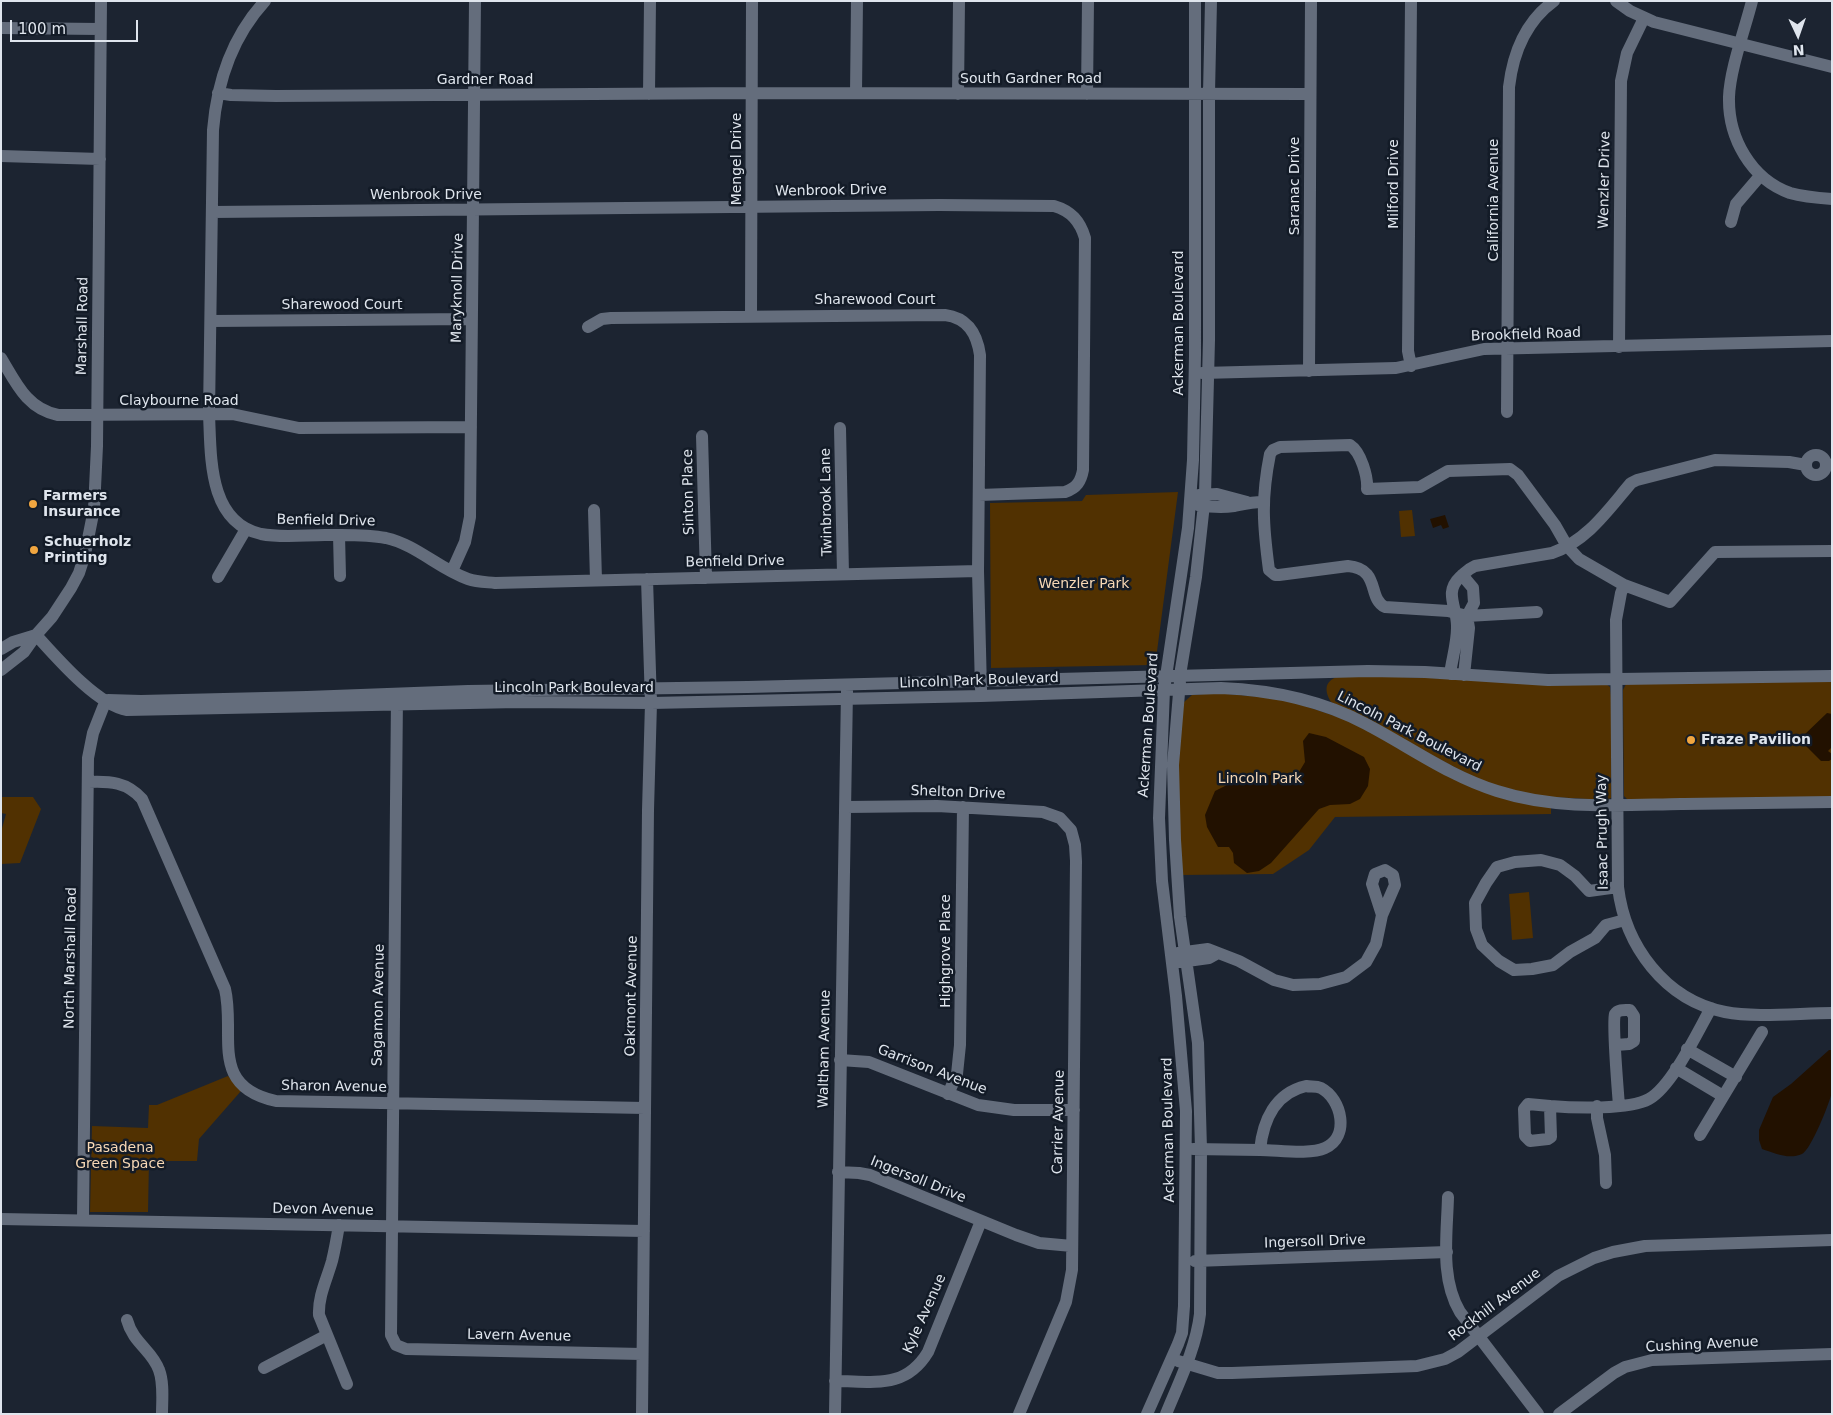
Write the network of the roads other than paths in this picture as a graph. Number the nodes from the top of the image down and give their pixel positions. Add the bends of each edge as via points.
1 (101, 1) edge
2 (265, 1) edge
3 (475, 1) edge
4 (650, 1) edge
5 (752, 1) edge
6 (856, 1) edge
7 (959, 1) edge
8 (1088, 1) edge
9 (1195, 1) edge
10 (1211, 1) edge
11 (1311, 1) edge
12 (1411, 1) edge
13 (1554, 1) edge
14 (1616, 1) edge
15 (1752, 1) edge
16 (1644, 18) junction
17 (1, 28) edge
18 (100, 29) junction
19 (1741, 44) junction
20 (1832, 67) edge
21 (218, 93) junction
22 (752, 93) junction
23 (649, 94) junction
24 (856, 94) junction
25 (958, 94) junction
26 (1087, 94) junction
27 (1196, 94) junction
28 (1209, 94) junction
29 (1309, 94) junction
30 (474, 95) junction
31 (1, 156) edge
32 (100, 159) junction
33 (1760, 176) junction
34 (1832, 199) edge
35 (751, 207) junction
36 (473, 210) junction
37 (212, 212) junction
38 (1731, 222) dead end
39 (751, 316) junction
40 (472, 318) junction
41 (211, 321) junction
42 (588, 327) dead end
43 (1832, 342) edge
44 (1619, 346) junction
45 (1508, 349) junction
46 (1, 358) edge
47 (1411, 366) junction
48 (1309, 371) junction
49 (1194, 373) junction
50 (1208, 373) junction
51 (1507, 412) dead end
52 (210, 414) junction
53 (97, 415) junction
54 (471, 427) junction
55 (840, 428) dead end
56 (702, 436) dead end
57 (1829, 463) edge
58 (979, 495) junction
59 (1190, 500) junction
60 (1205, 500) junction
61 (1262, 502) junction
62 (594, 510) dead end
63 (246, 529) junction
64 (339, 535) junction
65 (1567, 546) junction
66 (1832, 551) edge
67 (452, 571) junction
68 (978, 571) junction
69 (843, 574) junction
70 (1462, 575) junction
71 (340, 576) dead end
72 (218, 577) dead end
73 (706, 578) junction
74 (647, 579) junction
75 (596, 580) junction
76 (1624, 585) junction
77 (1537, 612) dead end
78 (1461, 614) junction
79 (36, 635) junction
80 (1, 649) edge
81 (1, 670) edge
82 (1450, 674) junction
83 (1464, 675) junction
84 (1166, 676) junction
85 (1180, 676) junction
86 (1832, 676) edge
87 (1616, 678) junction
88 (981, 680) junction
89 (847, 684) junction
90 (651, 689) junction
91 (1164, 690) junction
92 (1179, 690) junction
93 (981, 696) junction
94 (397, 698) junction
95 (848, 699) junction
96 (106, 700) junction
97 (651, 704) junction
98 (88, 782) junction
99 (1832, 802) edge
100 (1618, 805) junction
101 (846, 807) junction
102 (963, 807) junction
103 (1066, 823) joint
104 (1618, 887) junction
105 (1382, 914) dead end
106 (1625, 920) junction
107 (1186, 956) junction
108 (1171, 958) junction
109 (1711, 1008) junction
110 (1832, 1013) edge
111 (1762, 1032) dead end
112 (1616, 1045) dead end
113 (1687, 1049) junction
114 (840, 1060) junction
115 (1676, 1068) junction
116 (1736, 1077) junction
117 (948, 1094) junction
118 (1723, 1096) junction
119 (393, 1104) junction
120 (1550, 1106) dead end
121 (1597, 1106) junction
122 (1619, 1106) junction
123 (645, 1108) junction
124 (1074, 1110) junction
125 (1700, 1135) dead end
126 (1186, 1149) junction
127 (1201, 1149) junction
128 (1260, 1150) junction
129 (838, 1172) junction
130 (1606, 1183) dead end
131 (1448, 1197) dead end
132 (1, 1219) edge
133 (83, 1220) junction
134 (981, 1221) junction
135 (338, 1226) junction
136 (392, 1226) junction
137 (644, 1231) junction
138 (1832, 1240) edge
139 (1072, 1246) junction
140 (1447, 1252) junction
141 (1185, 1261) junction
142 (1201, 1261) junction
143 (127, 1320) dead end
144 (327, 1335) junction
145 (1478, 1337) junction
146 (396, 1345) joint
147 (642, 1354) junction
148 (1832, 1354) edge
149 (1173, 1359) junction
150 (1186, 1363) junction
151 (264, 1368) dead end
152 (835, 1381) junction
153 (346, 1384) dead end
154 (162, 1414) edge
155 (642, 1414) edge
156 (834, 1414) edge
157 (1019, 1414) edge
158 (1147, 1414) edge
159 (1166, 1414) edge
160 (1538, 1414) edge
161 (1559, 1414) edge

1 - 18 street, Marshall Road
2 - 21 street via 234,46
3 - 30 street, Maryknoll Drive
4 - 23 street
5 - 22 street, Mengel Drive
6 - 24 street
7 - 25 street
8 - 26 street
9 - 27 street, Ackerman Boulevard
10 - 28 street, Ackerman Boulevard
11 - 29 street, Saranac Drive
12 - 47 street, Milford Drive via 1408,351
13 - 45 street, California Avenue via 1528,27 1511,70
14 - 16 street
15 - 19 street
16 - 19 street
16 - 44 street, Wenzler Drive via 1627,53 1621,81
17 - 18 street
18 - 32 street, Marshall Road
19 - 20 street
19 - 33 street via 1731,82 1730,111 1736,140
21 - 30 street, Gardner Road via 276,96
21 - 37 street via 213,130
22 - 23 street, Gardner Road
22 - 24 street, South Gardner Road
22 - 35 street, Mengel Drive
23 - 30 street, Gardner Road
24 - 25 street, South Gardner Road
25 - 26 street, South Gardner Road
26 - 27 street, South Gardner Road
27 - 28 street, South Gardner Road
27 - 49 street, Ackerman Boulevard
28 - 29 street, South Gardner Road
28 - 50 street, Ackerman Boulevard
29 - 48 street, Saranac Drive
30 - 36 street, Maryknoll Drive
31 - 32 street
32 - 53 street, Marshall Road
33 - 34 street via 1791,193
33 - 38 street via 1736,204
35 - 36 street, Wenbrook Drive
35 - 39 street, Mengel Drive
35 - 58 street, Wenbrook Drive via 1054,206 1064,209 1078,221 1085,238 1081,478 1074,488 1066,492
36 - 37 street, Wenbrook Drive
36 - 40 street, Maryknoll Drive
37 - 41 street
39 - 42 street, Sharewood Court via 611,318
39 - 58 street, Sharewood Court via 945,314 959,318 974,333 980,355
40 - 41 street, Sharewood Court
40 - 54 street, Maryknoll Drive
41 - 52 street
43 - 44 street, Brookfield Road
44 - 45 street, Brookfield Road
45 - 47 street, Brookfield Road via 1464,352
45 - 51 street, California Avenue
46 - 53 street, Claybourne Road via 20,389 39,409 58,415
47 - 48 street, Brookfield Road
48 - 50 street, Brookfield Road
49 - 50 street, Brookfield Road
49 - 59 street, Ackerman Boulevard
50 - 60 street, Ackerman Boulevard
52 - 53 street, Claybourne Road
52 - 54 street, Claybourne Road via 247,416 299,428
52 - 63 street via 213,469 220,498 231,517
53 - 79 street, Marshall Road via 94,509 85,554 60,607
54 - 67 street, Maryknoll Drive via 470,517 465,542
55 - 69 street, Twinbrook Lane
56 - 73 street, Sinton Place
57 - 65 street via 1824,473 1817,476 1808,472 1806,465 1789,462 1715,460 1637,480 1588,532
58 - 68 street, Sharewood Court
59 - 60 street
59 - 84 street, Ackerman Boulevard
60 - 61 street via 1234,506
60 - 85 street, Ackerman Boulevard
61 - 65 street via 1273,450 1280,447 1350,445 1366,474 1367,490 1420,488 1448,471 1510,469 1555,525
61 - 78 street via 1272,574 1355,566 1367,574 1379,602 1385,607
62 - 75 street
63 - 64 street, Benfield Drive via 274,535
63 - 72 street
64 - 67 street, Benfield Drive via 365,535 399,542
64 - 71 street
65 - 70 street via 1552,553 1475,566
65 - 76 street via 1585,564
66 - 76 street via 1715,552 1670,602
67 - 75 street, Benfield Drive via 468,579 494,583
68 - 69 street, Benfield Drive
68 - 88 street, Sharewood Court
69 - 73 street, Benfield Drive
70 - 78 street via 1454,582 1451,594
70 - 78 street via 1473,588 1474,603
73 - 74 street, Benfield Drive
74 - 75 street, Benfield Drive
74 - 90 street, Oakmont Avenue
76 - 87 street, Isaac Prugh Way via 1617,614
77 - 78 street
78 - 82 street
78 - 83 street via 1469,628
79 - 80 street
79 - 81 street, Marshall Road via 24,652
79 - 96 street, Lincoln Park Boulevard via 78,679
82 - 83 street, Lincoln Park Boulevard
82 - 85 street, Lincoln Park Boulevard via 1368,671
83 - 87 street, Lincoln Park Boulevard via 1548,680
84 - 85 street, Lincoln Park Boulevard
84 - 88 street, Lincoln Park Boulevard
84 - 91 street, Ackerman Boulevard
85 - 92 street, Ackerman Boulevard
86 - 87 street, Lincoln Park Boulevard
87 - 100 street, Isaac Prugh Way
88 - 89 street, Lincoln Park Boulevard
88 - 93 street, Sharewood Court
89 - 90 street, Lincoln Park Boulevard
89 - 95 street, Waltham Avenue
90 - 94 street, Lincoln Park Boulevard
90 - 97 street, Oakmont Avenue
91 - 92 street, Lincoln Park Boulevard
91 - 93 street, Lincoln Park Boulevard
91 - 108 street, Ackerman Boulevard via 1159,818
92 - 100 street, Lincoln Park Boulevard via 1245,689 1300,698 1365,723 1458,777 1490,789 1543,801
92 - 107 street, Ackerman Boulevard via 1173,765 1174,810 1177,887
93 - 95 street, Lincoln Park Boulevard
94 - 96 street, Lincoln Park Boulevard via 146,710 117,708
94 - 97 street, Lincoln Park Boulevard
94 - 119 street, Sagamon Avenue
95 - 97 street, Lincoln Park Boulevard
95 - 101 street, Waltham Avenue
96 - 98 street, North Marshall Road via 89,746
97 - 123 street, Oakmont Avenue
98 - 119 street, Sharon Avenue via 124,785 142,799 225,989 229,1058 235,1075 245,1087 254,1094 276,1101
98 - 133 street, North Marshall Road
99 - 100 street, Lincoln Park Boulevard
100 - 104 street, Isaac Prugh Way
101 - 102 street, Shelton Drive
101 - 114 street, Waltham Avenue
102 - 103 street, Shelton Drive via 1043,812
102 - 117 street, Highgrove Place via 960,1045 957,1074
103 - 124 street, Carrier Avenue via 1075,845
104 - 106 street, Isaac Prugh Way
104 - 106 street via 1590,892 1560,865 1541,860 1515,862 1497,868 1486,883 1475,903 1476,929 1482,945 1499,961 1514,970 1532,969 1553,965 1595,938 1606,925
105 - 107 street via 1376,944 1370,955 1355,972 1335,981 1293,984 1274,980 1218,953 1209,958
106 - 109 street, Isaac Prugh Way via 1640,952 1664,980 1692,1000
107 - 108 street
107 - 127 street, Ackerman Boulevard via 1198,1042
108 - 126 street, Ackerman Boulevard via 1185,1083
109 - 110 street, Isaac Prugh Way via 1743,1014
109 - 113 street
111 - 116 street
112 - 122 street
113 - 115 street
113 - 116 street
114 - 117 street, Garrison Avenue via 869,1062
114 - 129 street, Waltham Avenue
115 - 118 street
115 - 122 street via 1668,1081 1649,1099
116 - 118 street
117 - 124 street, Garrison Avenue via 994,1108
118 - 125 street
119 - 123 street, Sharon Avenue
119 - 136 street, Sagamon Avenue
120 - 121 street
121 - 122 street
121 - 130 street
123 - 137 street, Oakmont Avenue
124 - 139 street, Carrier Avenue
126 - 127 street
126 - 141 street, Ackerman Boulevard
127 - 128 street
127 - 142 street, Ackerman Boulevard
128 - 128 street via 1316,1151 1330,1145 1336,1139 1340,1126 1340,1115 1330,1094 1317,1087 1306,1086 1280,1099 1270,1112
129 - 134 street, Ingersoll Drive via 870,1175
129 - 152 street, Waltham Avenue
131 - 140 street
132 - 133 street, Devon Avenue
133 - 135 street, Devon Avenue
134 - 139 street, Ingersoll Drive via 1039,1243
134 - 152 street, Kyle Avenue via 921,1363 906,1376 886,1381
135 - 136 street, Devon Avenue
135 - 144 street via 333,1258 320,1296 319,1315
136 - 137 street, Devon Avenue
136 - 146 street, Sagamon Avenue via 391,1335
137 - 147 street, Oakmont Avenue
138 - 145 street, Rockhill Avenue via 1645,1246 1613,1252 1558,1276
139 - 157 street, Carrier Avenue via 1072,1270 1066,1302
140 - 142 street, Ingersoll Drive
140 - 145 street via 1447,1276 1452,1299
141 - 142 street, Ingersoll Drive
141 - 149 street, Ackerman Boulevard via 1182,1333
142 - 150 street, Ackerman Boulevard via 1198,1329
143 - 154 street via 130,1331 159,1370
144 - 151 street
144 - 153 street
145 - 150 street, Rockhill Avenue via 1445,1359 1417,1366 1218,1373
145 - 160 street
146 - 147 street, Lavern Avenue via 406,1349
147 - 155 street, Oakmont Avenue
148 - 161 street, Cushing Avenue via 1637,1363 1614,1372
149 - 150 street, Rockhill Avenue
149 - 158 street, Ackerman Boulevard
150 - 159 street, Ackerman Boulevard
152 - 156 street, Waltham Avenue

